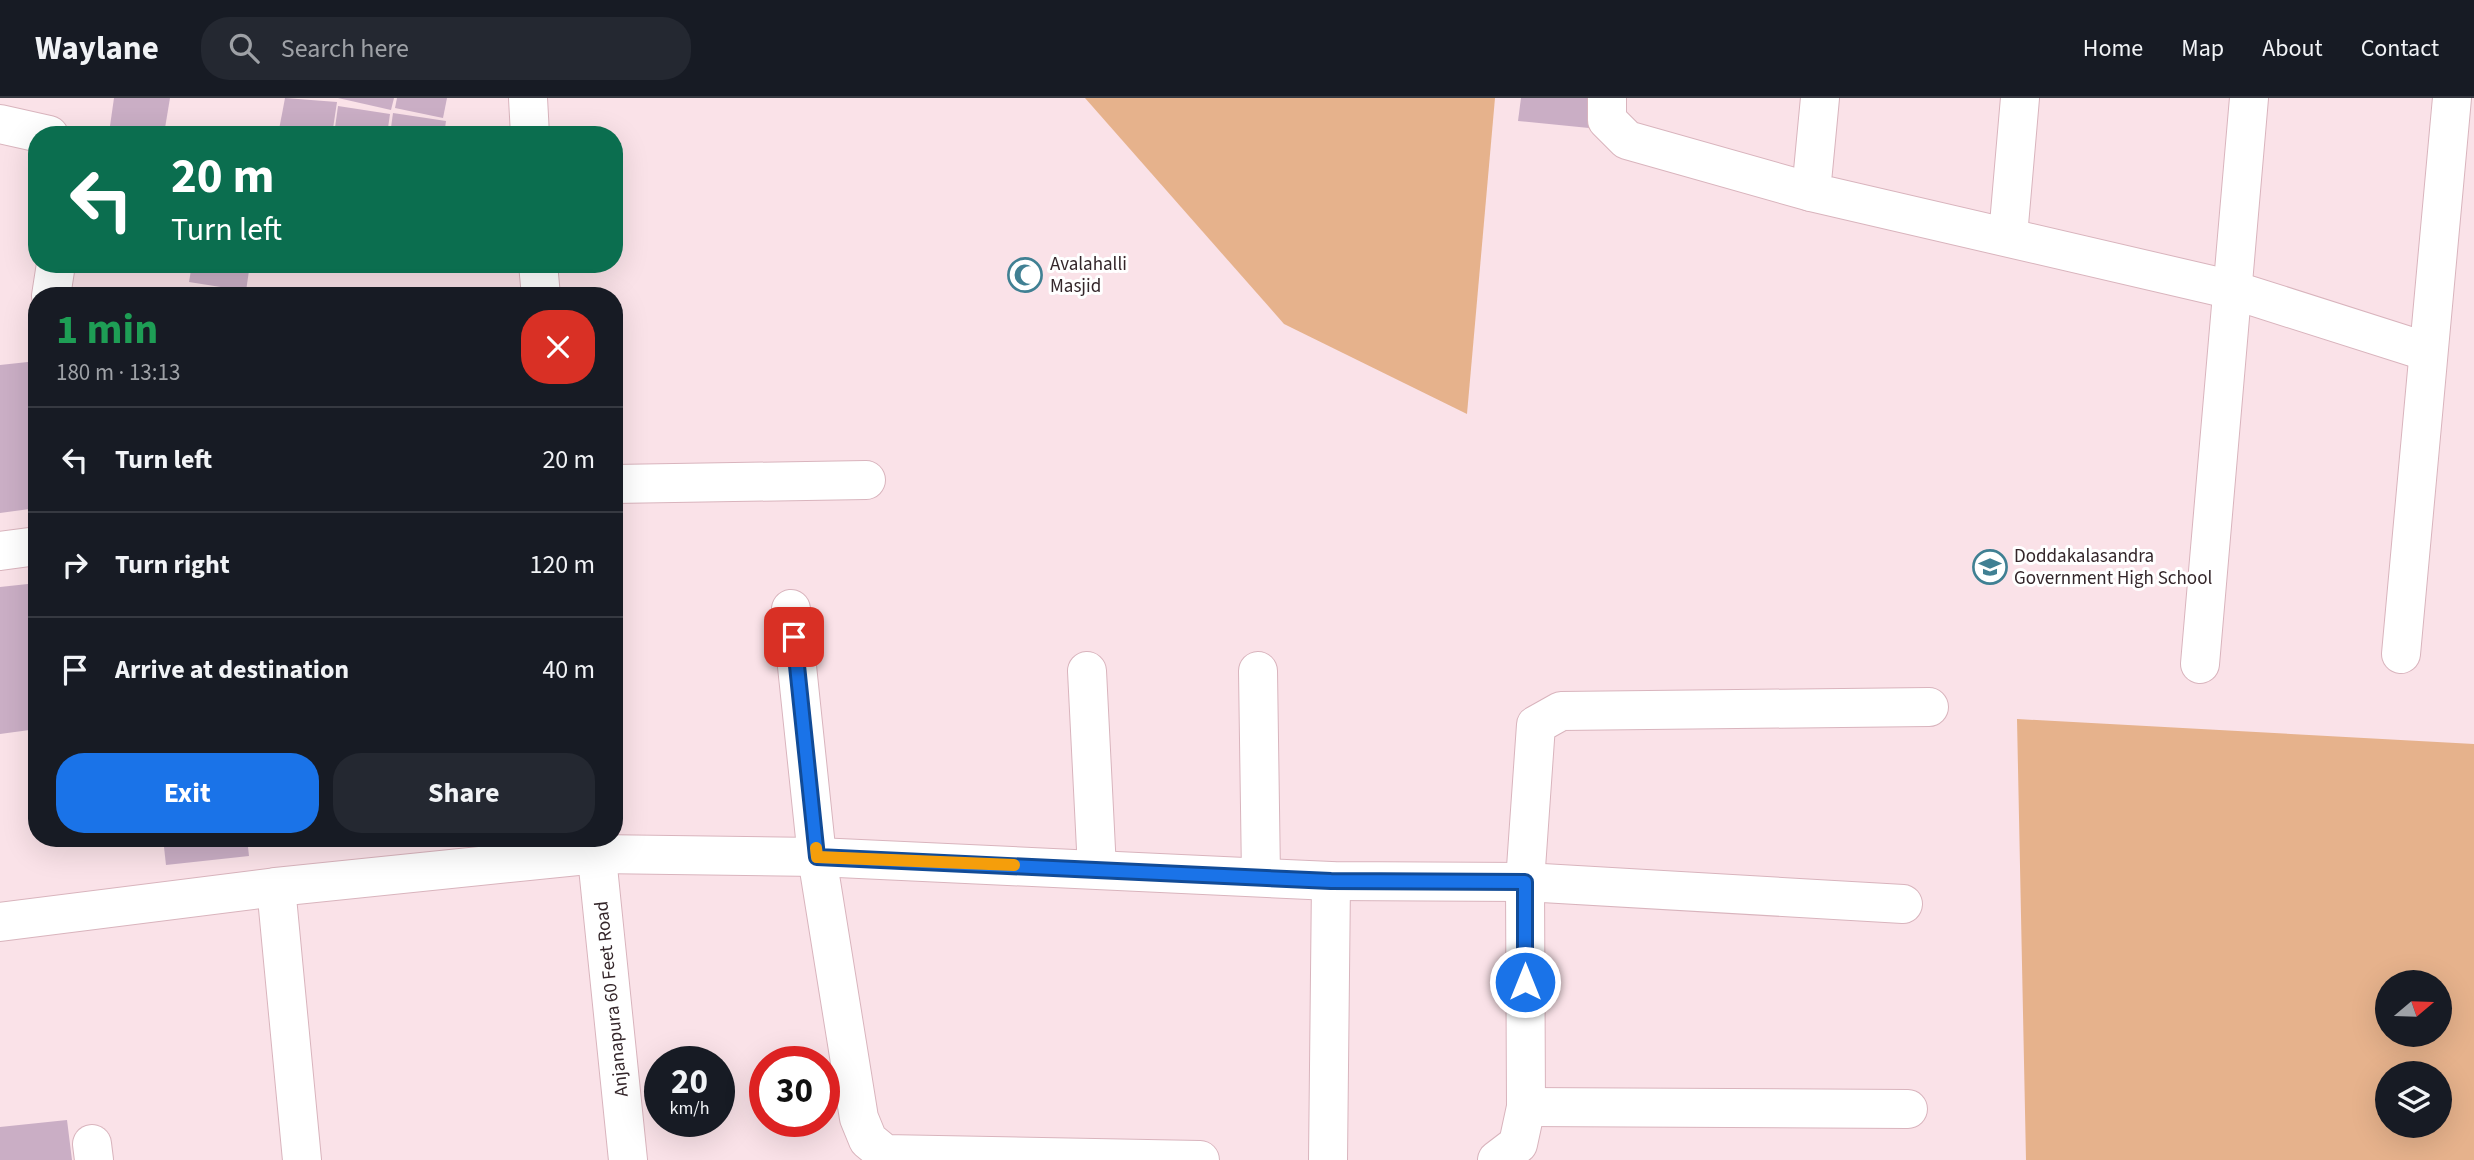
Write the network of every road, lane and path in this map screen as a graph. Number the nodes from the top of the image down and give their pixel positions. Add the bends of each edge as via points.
1 (528, 98) edge
2 (1607, 98) edge
3 (1820, 98) edge
4 (2021, 98) edge
5 (2249, 98) edge
6 (2452, 98) edge
7 (0, 124) edge
8 (530, 126) edge
9 (28, 130) edge
10 (1811, 192) junction
11 (2008, 236) junction
12 (2232, 289) junction
13 (2428, 352) junction
14 (866, 480) dead end
15 (623, 484) edge
16 (28, 548) edge
17 (0, 551) edge
18 (791, 609) dead end
19 (2401, 654) dead end
20 (2200, 664) dead end
21 (1087, 671) dead end
22 (1258, 671) dead end
23 (1929, 707) dead end
24 (588, 847) edge
25 (596, 847) edge
26 (616, 847) edge
27 (817, 857) junction
28 (1097, 869) junction
29 (1261, 876) junction
30 (1331, 881) junction
31 (1525, 882) junction
32 (276, 887) junction
33 (1903, 904) dead end
34 (0, 922) edge
35 (1525, 1107) junction
36 (1908, 1109) dead end
37 (302, 1160) edge
38 (628, 1160) edge
39 (1200, 1160) edge
40 (1328, 1160) edge
41 (1497, 1160) edge

1 - 8 street
2 - 10 street via 1607,120 1627,140
3 - 10 street
4 - 11 street
5 - 12 street
6 - 13 street
7 - 9 street
10 - 11 street
11 - 12 street
12 - 13 street
12 - 20 street
13 - 19 street
14 - 15 street
16 - 17 street
18 - 27 street
21 - 28 street
22 - 29 street
23 - 31 street via 1561,711 1536,725
24 - 32 street
25 - 38 street, Anjanapura 60 Feet Road
26 - 27 street
27 - 28 street
27 - 39 street via 859,1118 868,1140 886,1154
28 - 29 street
29 - 30 street
30 - 31 street
30 - 40 street
31 - 33 street
31 - 35 street
32 - 34 street
32 - 37 street
35 - 36 street
35 - 41 street via 1518,1144

